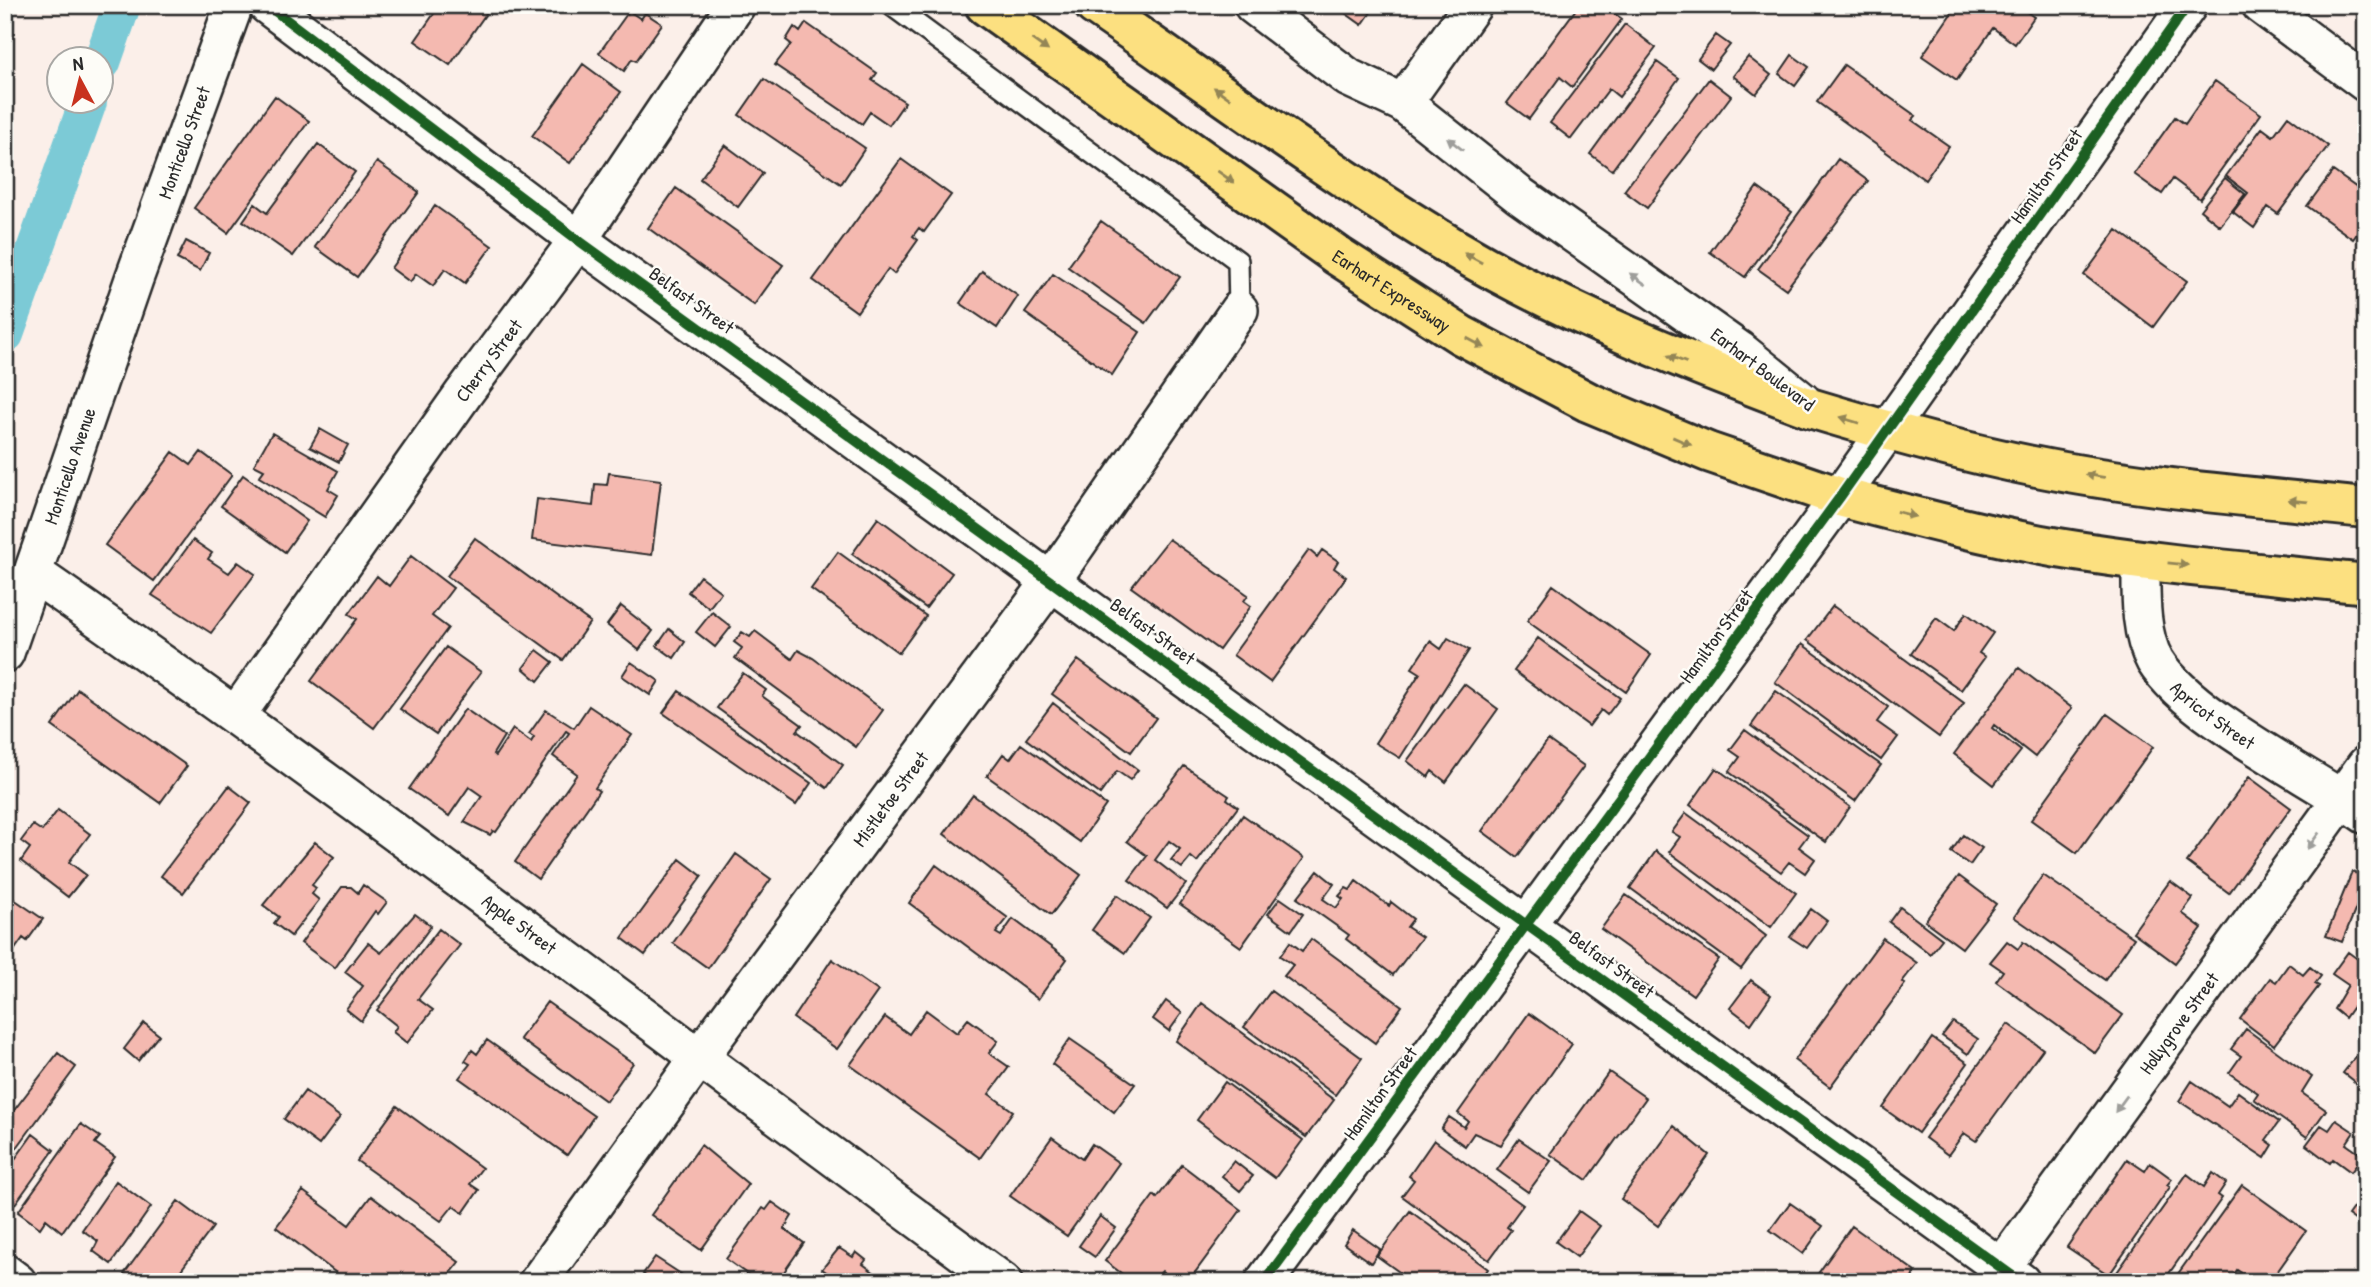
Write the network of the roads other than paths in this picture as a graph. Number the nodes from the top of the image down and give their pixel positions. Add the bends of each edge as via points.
1 (234, 5) edge
2 (267, 5) edge
3 (736, 5) edge
4 (891, 5) edge
5 (985, 5) edge
6 (1094, 5) edge
7 (1253, 5) edge
8 (1473, 5) edge
9 (2188, 5) edge
10 (2261, 5) edge
11 (2366, 83) edge
12 (1403, 103) junction
13 (578, 240) junction
14 (135, 279) joint
15 (1238, 310) joint
16 (1810, 408) junction
17 (1887, 431) junction
18 (1840, 497) junction
19 (2366, 508) edge
20 (2141, 561) junction
21 (33, 573) junction
22 (1052, 580) junction
23 (2366, 584) edge
24 (5, 653) edge
25 (237, 715) junction
26 (2366, 765) edge
27 (2355, 807) edge
28 (1526, 923) junction
29 (698, 1059) junction
30 (5, 1273) edge
31 (2005, 1277) edge
32 (17, 1282) edge
33 (538, 1282) edge
34 (1003, 1282) edge
35 (1264, 1282) edge

1 - 14 street, Monticello Street
2 - 13 street, Belfast Street
3 - 13 street, Cherry Street
4 - 15 lane via 1238,261
5 -> 18 main road, Earhart Expressway via 1338,257 1461,335 1588,402 1708,452
16 -> 6 main road via 1668,355 1550,300 1454,248
7 - 12 street, Earhart Boulevard via 1349,78
8 - 12 street
9 - 17 street, Hamilton Street
10 - 11 street
16 -> 12 street, Earhart Boulevard via 1739,350 1519,195
13 - 22 street, Belfast Street
13 - 25 street, Cherry Street
14 - 21 street, Monticello Avenue
15 - 22 street, Mistletoe Street
17 -> 16 main road, Earhart Boulevard
17 - 18 street, Hamilton Street
19 -> 17 main road, Earhart Boulevard via 2195,492 2032,466
18 -> 20 main road via 1955,527
18 - 28 street, Hamilton Street
20 -> 23 main road
20 - 27 street, Apricot Street via 2146,629 2154,659 2175,686 2208,713
21 - 24 street, Monticello Avenue
21 - 25 street, Apple Street
22 - 28 street, Belfast Street
22 - 29 street, Mistletoe Street
25 - 29 street, Apple Street
26 - 27 street, Hollygrove Street
27 -> 31 street, Hollygrove Street
28 - 31 street, Belfast Street
28 - 35 street, Hamilton Street
29 - 33 street, Mistletoe Street
29 - 34 street, Apple Street
30 - 32 street

